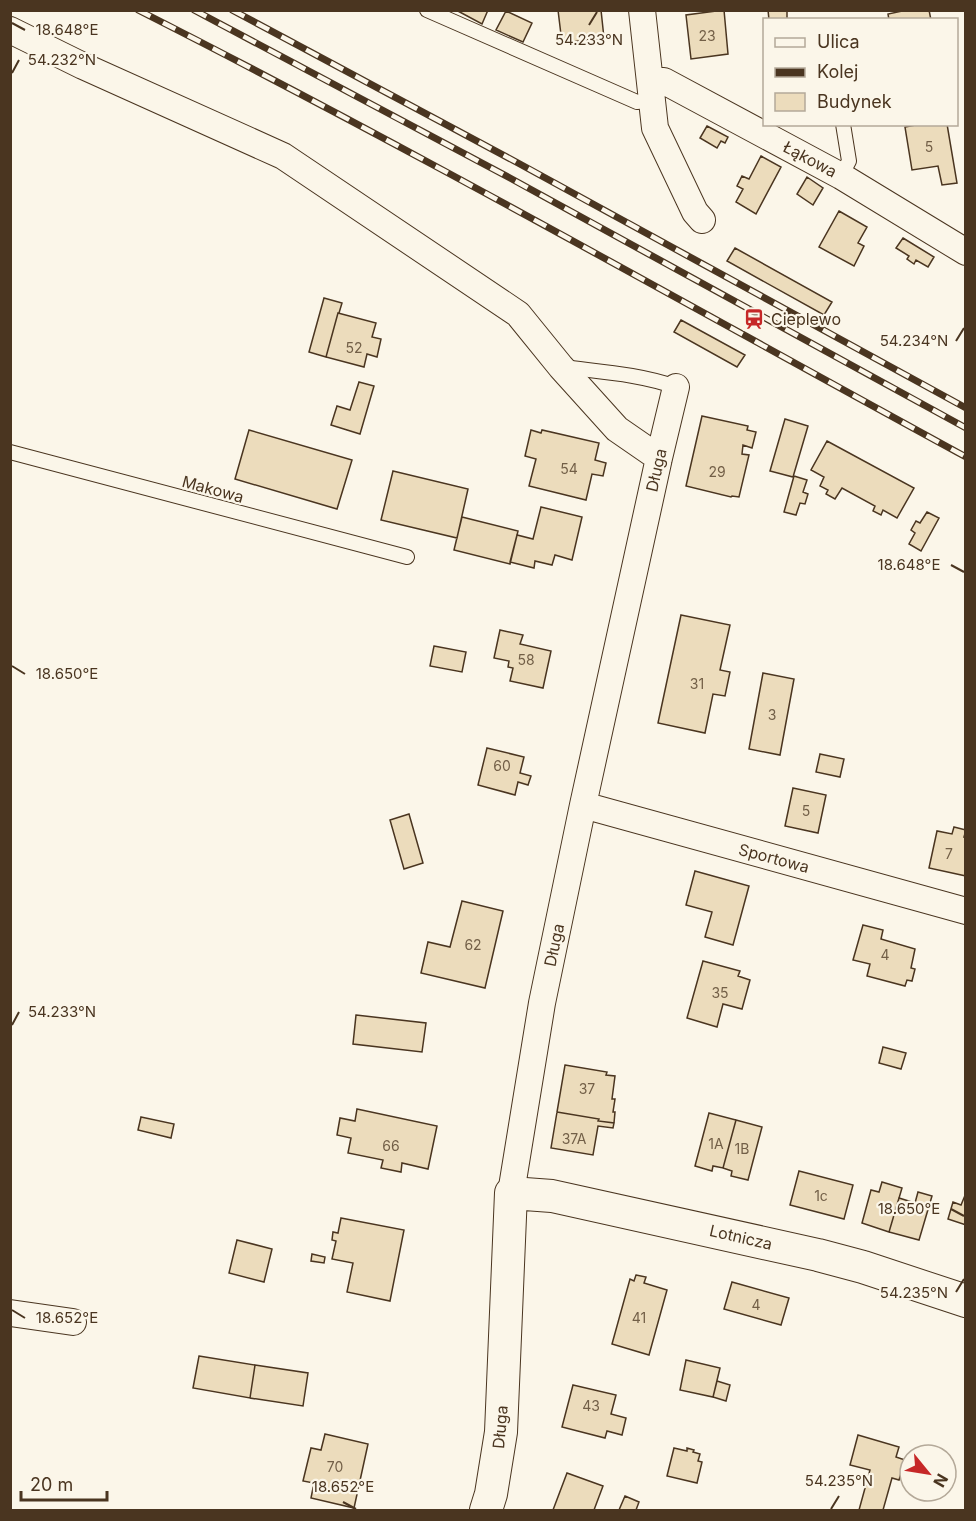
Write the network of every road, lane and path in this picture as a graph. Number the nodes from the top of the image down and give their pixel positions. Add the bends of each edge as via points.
1 (427, 10) edge
2 (642, 10) edge
3 (10, 30) edge
4 (651, 91) junction
5 (843, 126) edge
6 (841, 176) junction
7 (702, 220) dead end
8 (966, 252) edge
9 (561, 367) junction
10 (676, 387) joint
11 (10, 452) edge
12 (659, 458) junction
13 (407, 557) dead end
14 (583, 805) junction
15 (966, 911) edge
16 (511, 1193) junction
17 (966, 1301) edge
18 (10, 1313) edge
19 (73, 1322) dead end
20 (486, 1510) edge

1 - 4 lane via 637,102
2 - 4 street
3 - 9 street via 283,156 518,314
4 - 6 street, Łąkowa via 664,81
4 - 7 street via 655,128
5 - 6 lane via 849,161
6 - 8 street, Łąkowa
9 - 10 lane via 633,375
9 - 12 street via 617,429
10 - 12 street, Długa
11 - 13 lane, Makowa
12 - 14 street, Długa
14 - 15 street, Sportowa
14 - 16 street, Długa via 542,1003
16 - 17 street, Lotnicza via 552,1196 818,1255
16 - 20 street, Długa via 501,1432
18 - 19 street

